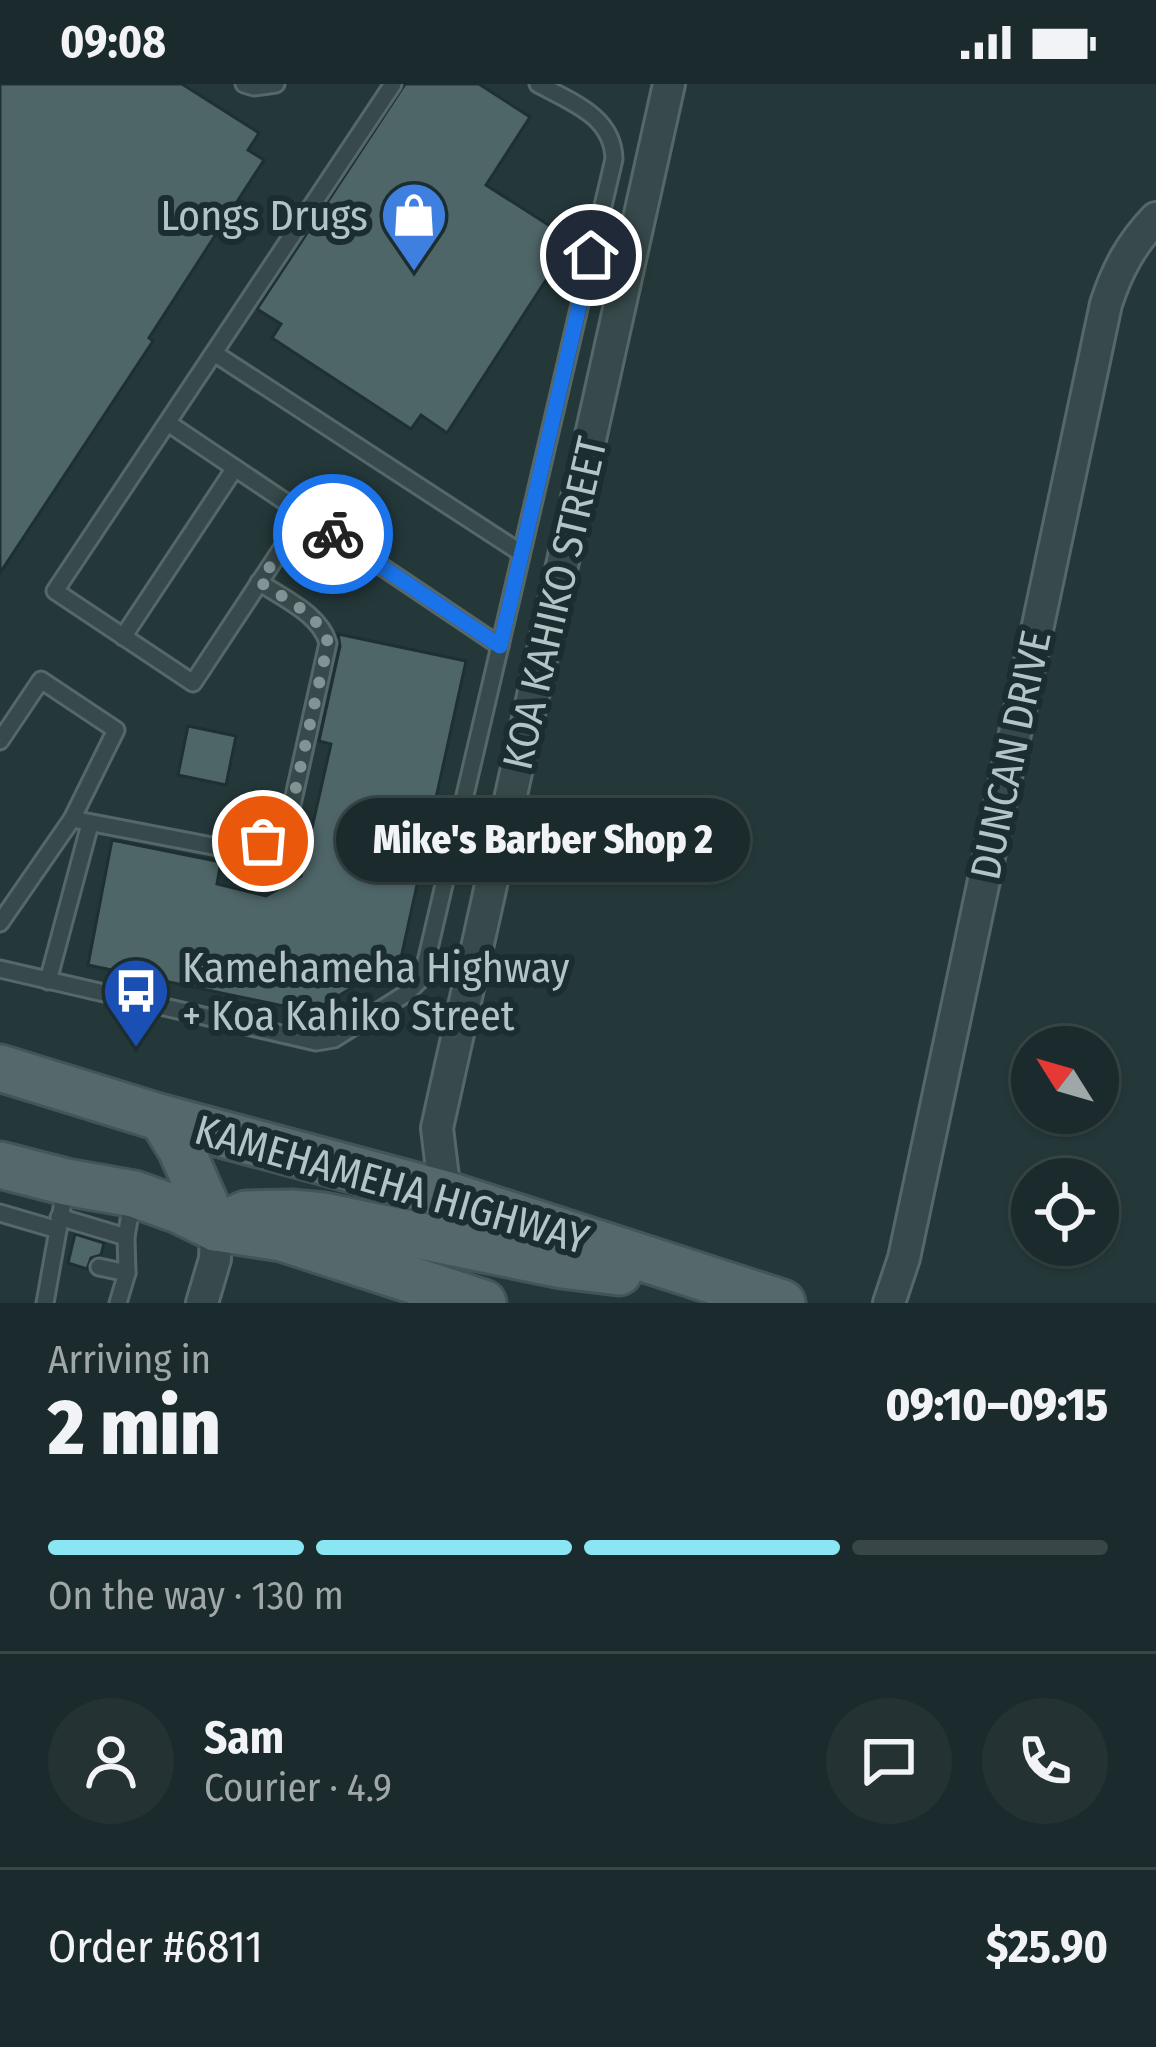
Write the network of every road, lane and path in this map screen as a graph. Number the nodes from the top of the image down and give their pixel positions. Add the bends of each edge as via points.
1 (244, 84) edge
2 (276, 84) edge
3 (393, 84) edge
4 (538, 84) edge
5 (669, 84) edge
6 (1156, 218) edge
7 (214, 353) junction
8 (167, 423) junction
9 (235, 468) junction
10 (304, 515) junction
11 (521, 553) junction
12 (260, 582) junction
13 (123, 637) junction
14 (500, 646) junction
15 (0, 741) edge
16 (72, 820) junction
17 (90, 824) junction
18 (0, 923) edge
19 (0, 969) edge
20 (48, 982) junction
21 (0, 1069) edge
22 (162, 1118) junction
23 (0, 1165) edge
24 (446, 1194) junction
25 (61, 1210) junction
26 (0, 1213) edge
27 (130, 1215) junction
28 (215, 1228) junction
29 (99, 1267) dead end
30 (127, 1274) junction
31 (718, 1283) junction
32 (45, 1303) edge
33 (118, 1303) edge
34 (202, 1303) edge
35 (483, 1303) edge
36 (782, 1303) edge
37 (889, 1303) edge

1 - 2 lane
3 - 7 lane
4 - 11 lane via 596,117 614,159
5 - 24 street, KOA KAHIKO STREET via 437,1128
6 - 37 street, DUNCAN DRIVE via 1125,257 1106,304
7 - 8 lane
7 - 11 lane
8 - 9 lane
8 - 13 lane via 55,591
9 - 10 lane
9 - 13 lane
10 - 12 lane
10 - 14 lane
11 - 14 lane
12 - 13 lane via 193,683
12 - 17 lane via 314,619 328,643 286,820 263,841 228,849
14 - 20 lane via 425,966 407,993 316,1042
15 - 16 lane via 41,680 116,730
16 - 17 lane
16 - 18 lane
17 - 20 lane
19 - 20 lane
21 - 22 main road, KAMEHAMEHA HIGHWAY
22 - 24 main road, KAMEHAMEHA HIGHWAY
22 - 28 main road
23 - 25 main road
24 - 31 main road, KAMEHAMEHA HIGHWAY
25 - 26 lane
25 - 27 main road
25 - 32 lane via 61,1259
27 - 28 main road via 179,1210
27 - 30 lane
28 - 31 main road via 246,1214 323,1216 562,1265
28 - 34 street
28 - 35 main road via 282,1238
29 - 30 lane
30 - 33 lane
31 - 36 main road, KAMEHAMEHA HIGHWAY

